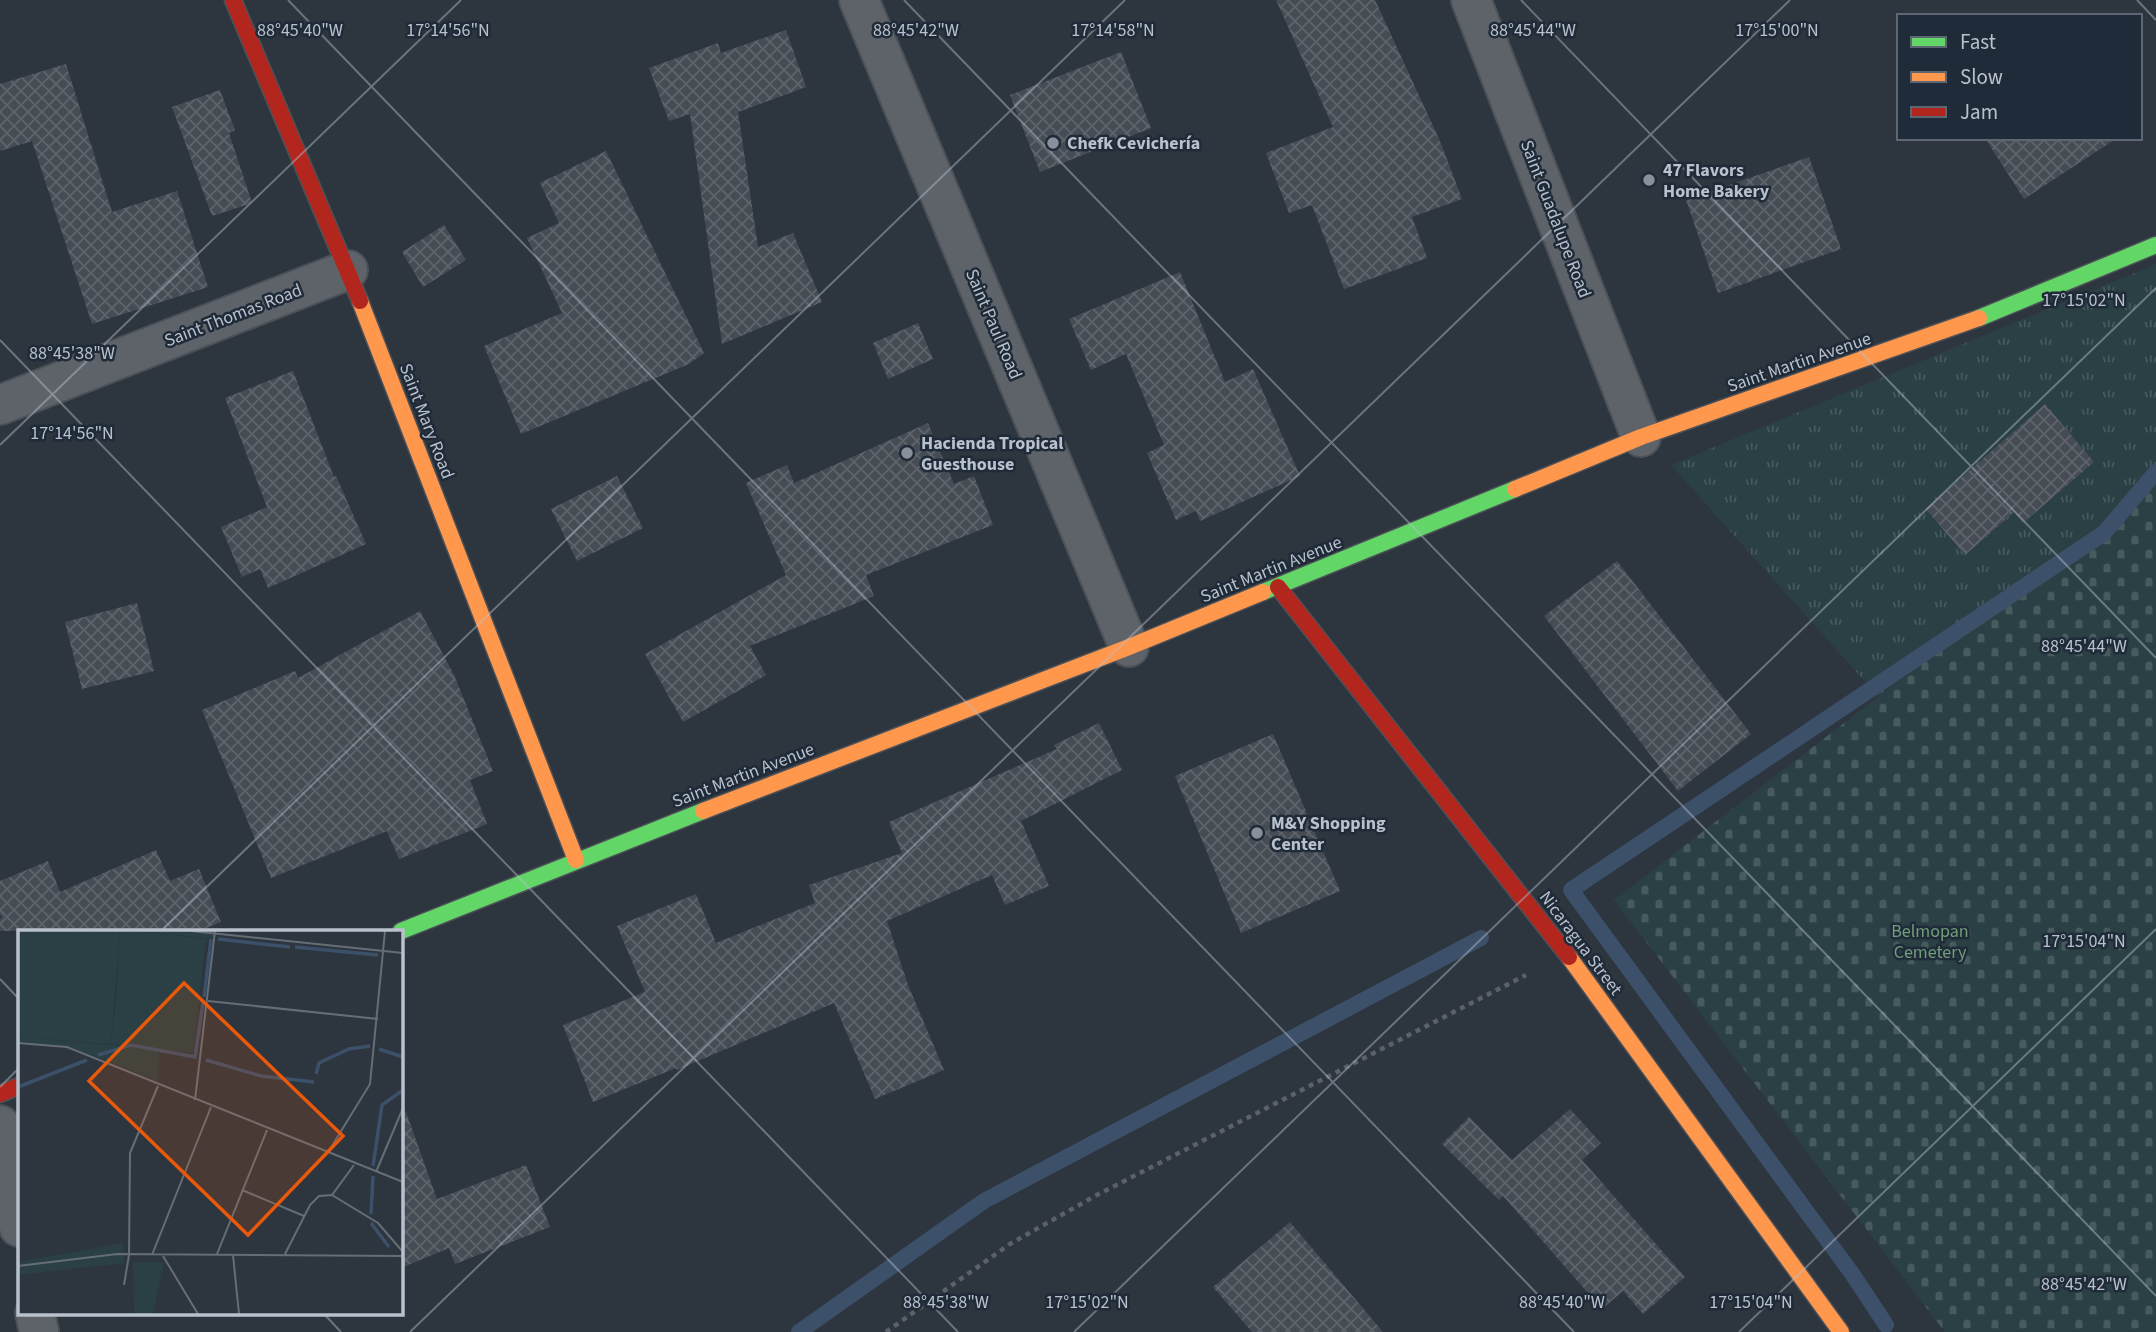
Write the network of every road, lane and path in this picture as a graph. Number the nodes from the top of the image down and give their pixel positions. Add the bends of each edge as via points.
1 (233, 0) edge
2 (859, 0) edge
3 (1471, 0) edge
4 (2156, 244) edge
5 (348, 270) junction
6 (0, 405) edge
7 (1641, 437) junction
8 (1278, 587) junction
9 (1129, 647) junction
10 (576, 860) junction
11 (402, 931) edge
12 (1567, 954) junction
13 (18, 1086) edge
14 (0, 1094) edge
15 (0, 1125) edge
16 (18, 1222) edge
17 (35, 1314) edge
18 (39, 1332) edge
19 (886, 1332) edge
20 (1841, 1332) edge

1 - 5 street, Saint Mary Road
2 - 9 street, Saint Paul Road
3 - 7 street, Saint Guadalupe Road
4 - 7 street, Saint Martin Avenue via 1954,328
5 - 6 street, Saint Thomas Road
5 - 10 street, Saint Mary Road
7 - 8 street, Saint Martin Avenue
8 - 9 street, Saint Martin Avenue
8 - 12 street, Nicaragua Street
9 - 10 street, Saint Martin Avenue
10 - 11 street, Saint Martin Avenue
12 - 19 path via 1083,1203 1010,1244
12 - 20 street, Nicaragua Street
13 - 14 street
15 - 16 street
17 - 18 street

